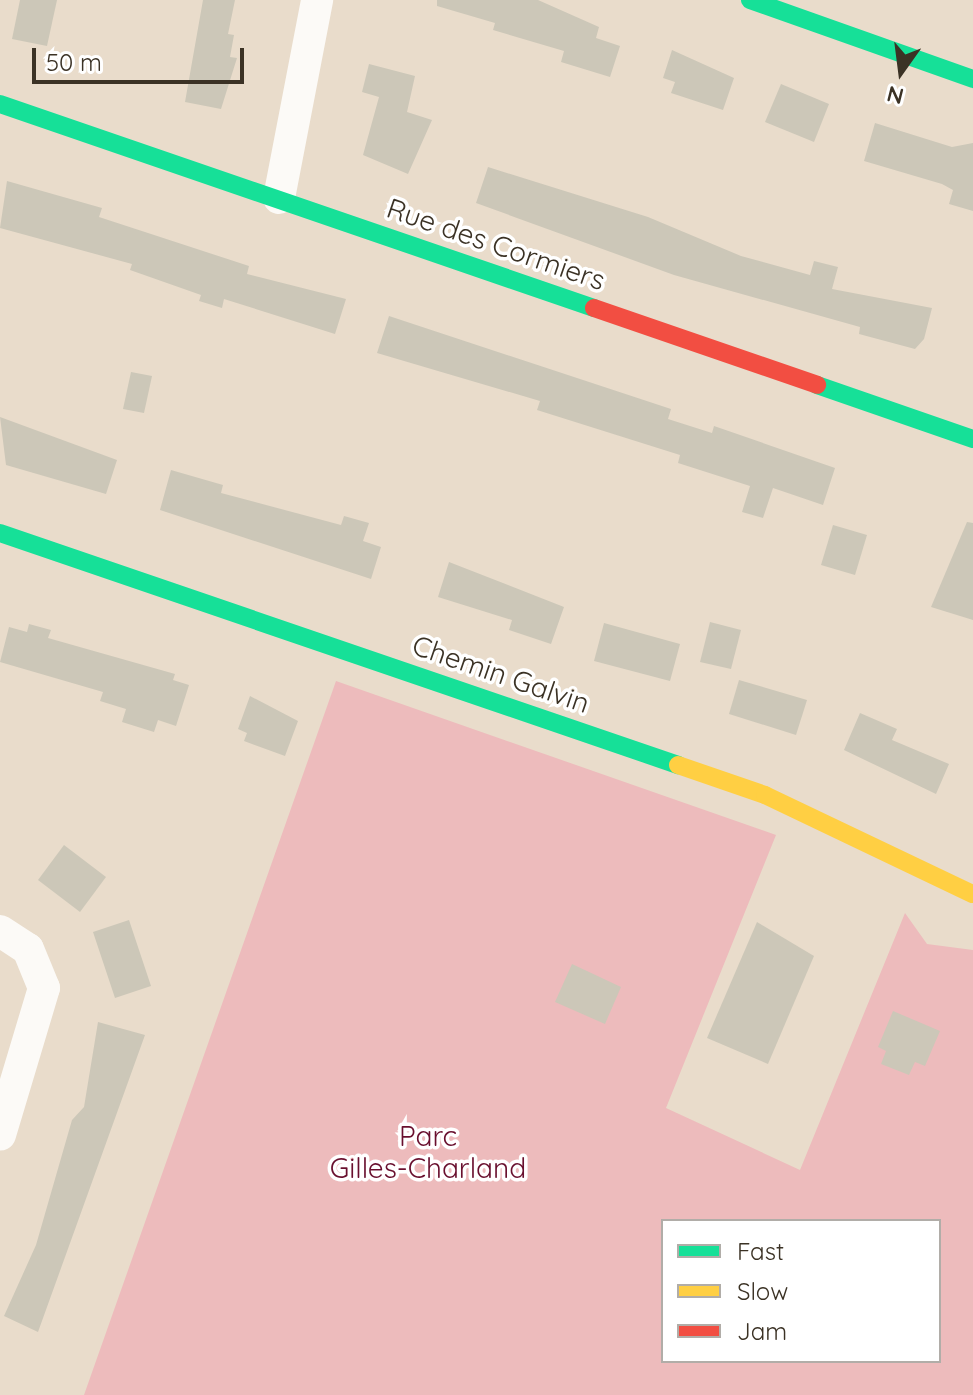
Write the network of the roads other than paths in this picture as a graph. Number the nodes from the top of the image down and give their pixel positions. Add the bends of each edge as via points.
1 (317, 0) edge
2 (750, 0) edge
3 (973, 79) edge
4 (0, 104) edge
5 (279, 198) junction
6 (973, 439) edge
7 (0, 533) edge
8 (973, 894) edge
9 (0, 931) edge
10 (0, 1135) edge

1 - 5 street
2 - 3 street
4 - 5 street, Rue des Cormiers
5 - 6 street, Rue des Cormiers
7 - 8 street, Chemin Galvin via 765,795
9 - 10 street via 28,949 44,988

